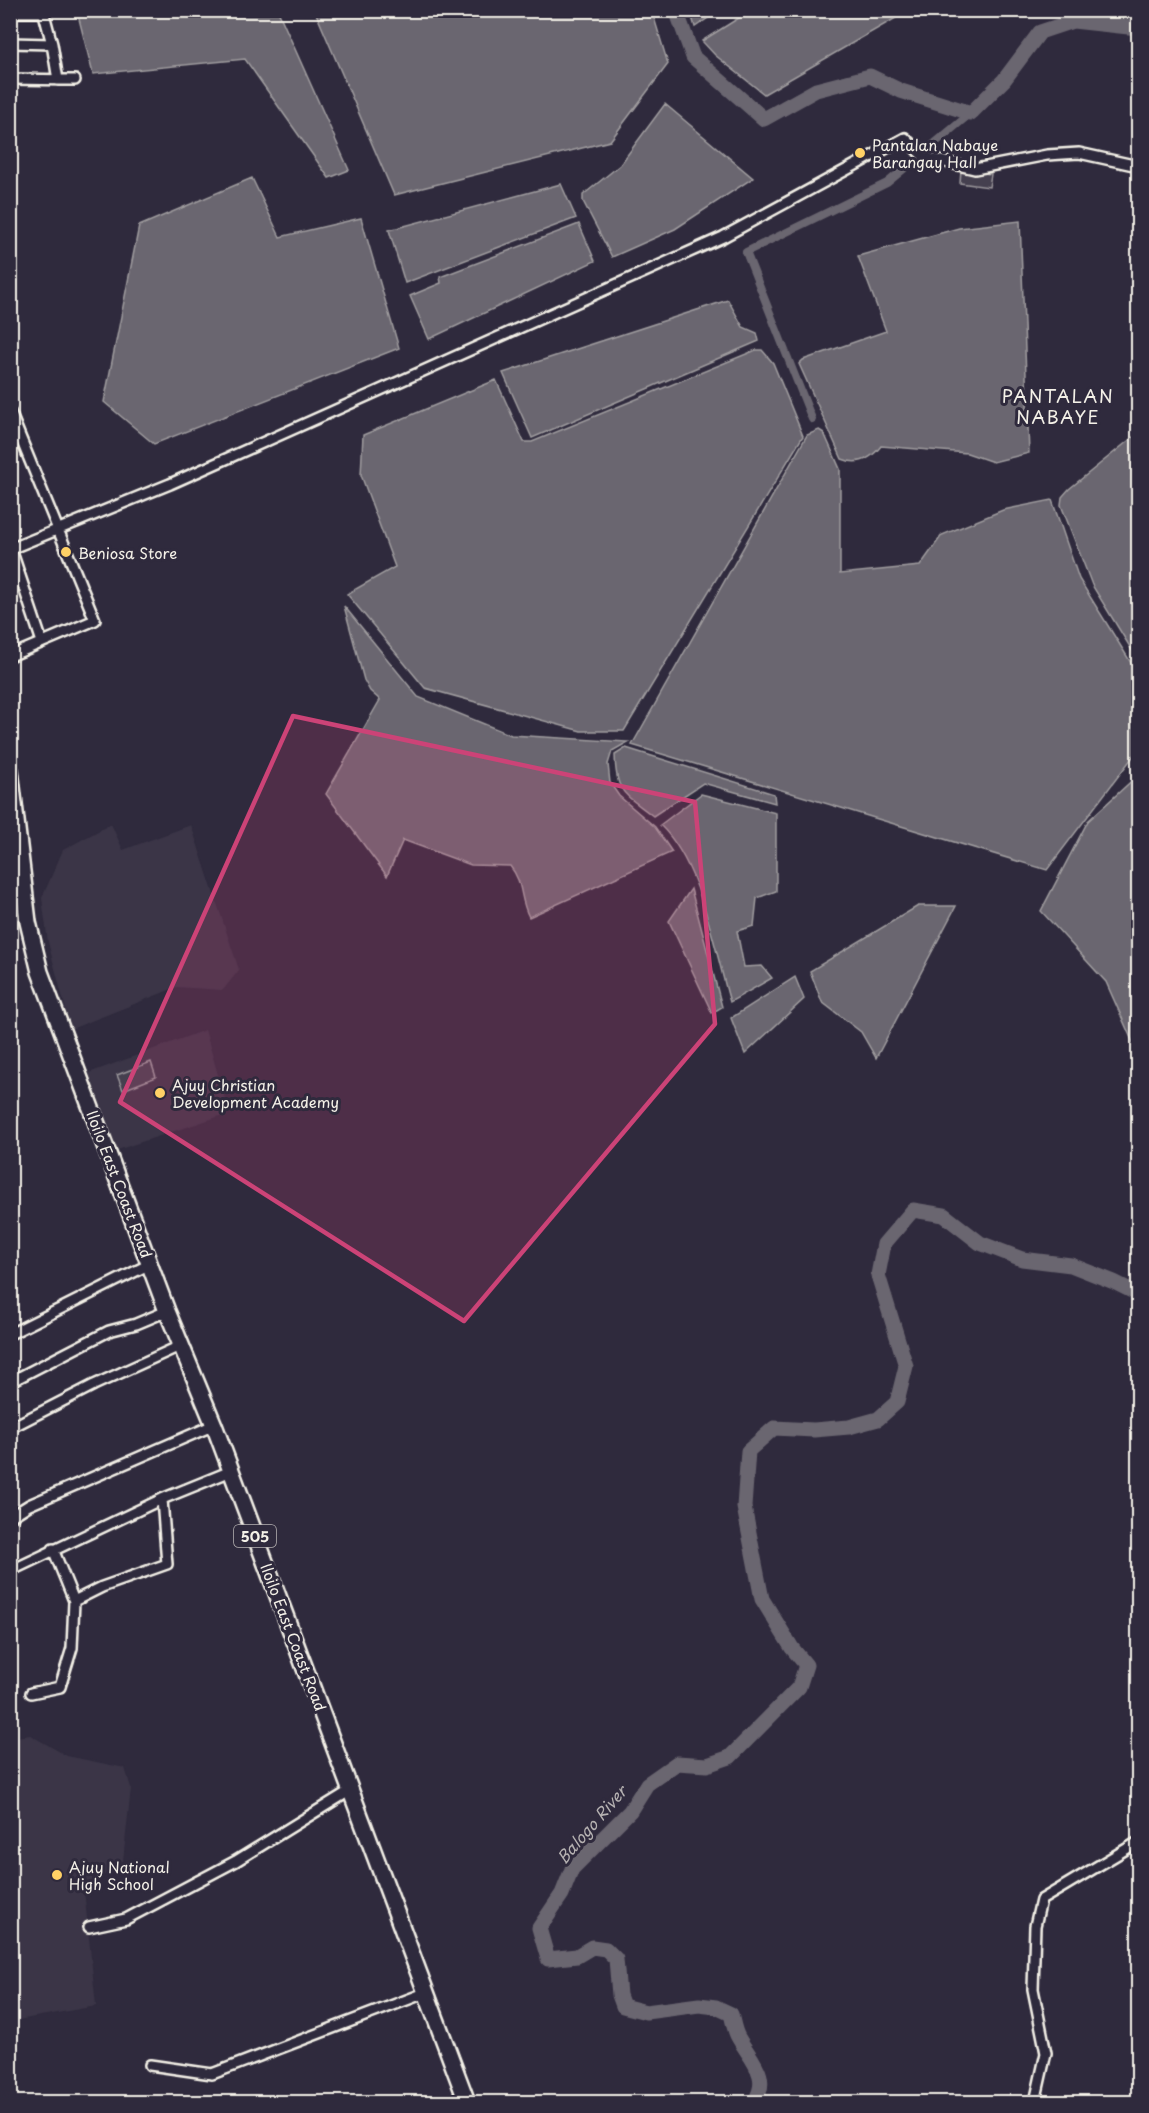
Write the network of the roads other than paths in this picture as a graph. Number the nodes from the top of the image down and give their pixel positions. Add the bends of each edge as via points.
1 (44, 11) edge
2 (10, 12) edge
3 (10, 43) edge
4 (52, 44) junction
5 (10, 79) edge
6 (58, 80) junction
7 (75, 80) dead end
8 (1138, 166) edge
9 (10, 412) edge
10 (57, 531) junction
11 (11, 548) edge
12 (42, 642) junction
13 (10, 656) edge
14 (10, 770) edge
15 (150, 1264) junction
16 (167, 1311) junction
17 (10, 1334) edge
18 (182, 1345) junction
19 (10, 1382) edge
20 (214, 1425) junction
21 (10, 1428) edge
22 (231, 1471) junction
23 (162, 1499) junction
24 (10, 1517) edge
25 (54, 1548) junction
26 (10, 1571) edge
27 (74, 1601) junction
28 (31, 1693) dead end
29 (351, 1790) junction
30 (1138, 1842) edge
31 (89, 1927) dead end
32 (425, 1993) junction
33 (150, 2066) dead end
34 (467, 2103) edge
35 (1035, 2103) edge

1 - 2 street
1 - 4 street
3 - 4 street
4 - 6 street
5 - 6 street
6 - 7 street
8 - 10 street via 1079,153 1047,155 975,170 924,157 905,138 723,237
9 - 10 street
10 - 11 street
10 - 12 street via 94,620
11 - 12 street
12 - 13 street
14 - 15 main road, Iloilo East Coast Road / 505 via 28,922 40,972
15 - 16 main road, Iloilo East Coast Road / 505
15 - 17 street
16 - 18 main road, Iloilo East Coast Road / 505
16 - 19 street via 109,1331
18 - 20 main road, Iloilo East Coast Road / 505
18 - 21 street
20 - 22 main road, Iloilo East Coast Road / 505
20 - 24 street via 29,1505
22 - 23 street
22 - 29 main road, Iloilo East Coast Road / 505
23 - 25 street
23 - 27 street via 167,1564
25 - 26 street
25 - 27 street
27 - 28 street via 72,1648 60,1687
29 - 31 street via 236,1861 126,1919
29 - 32 main road, Iloilo East Coast Road / 505
30 - 35 street via 1041,1900 1035,1926 1033,1989 1046,2053
32 - 33 street via 212,2074
32 - 34 main road, Iloilo East Coast Road / 505

